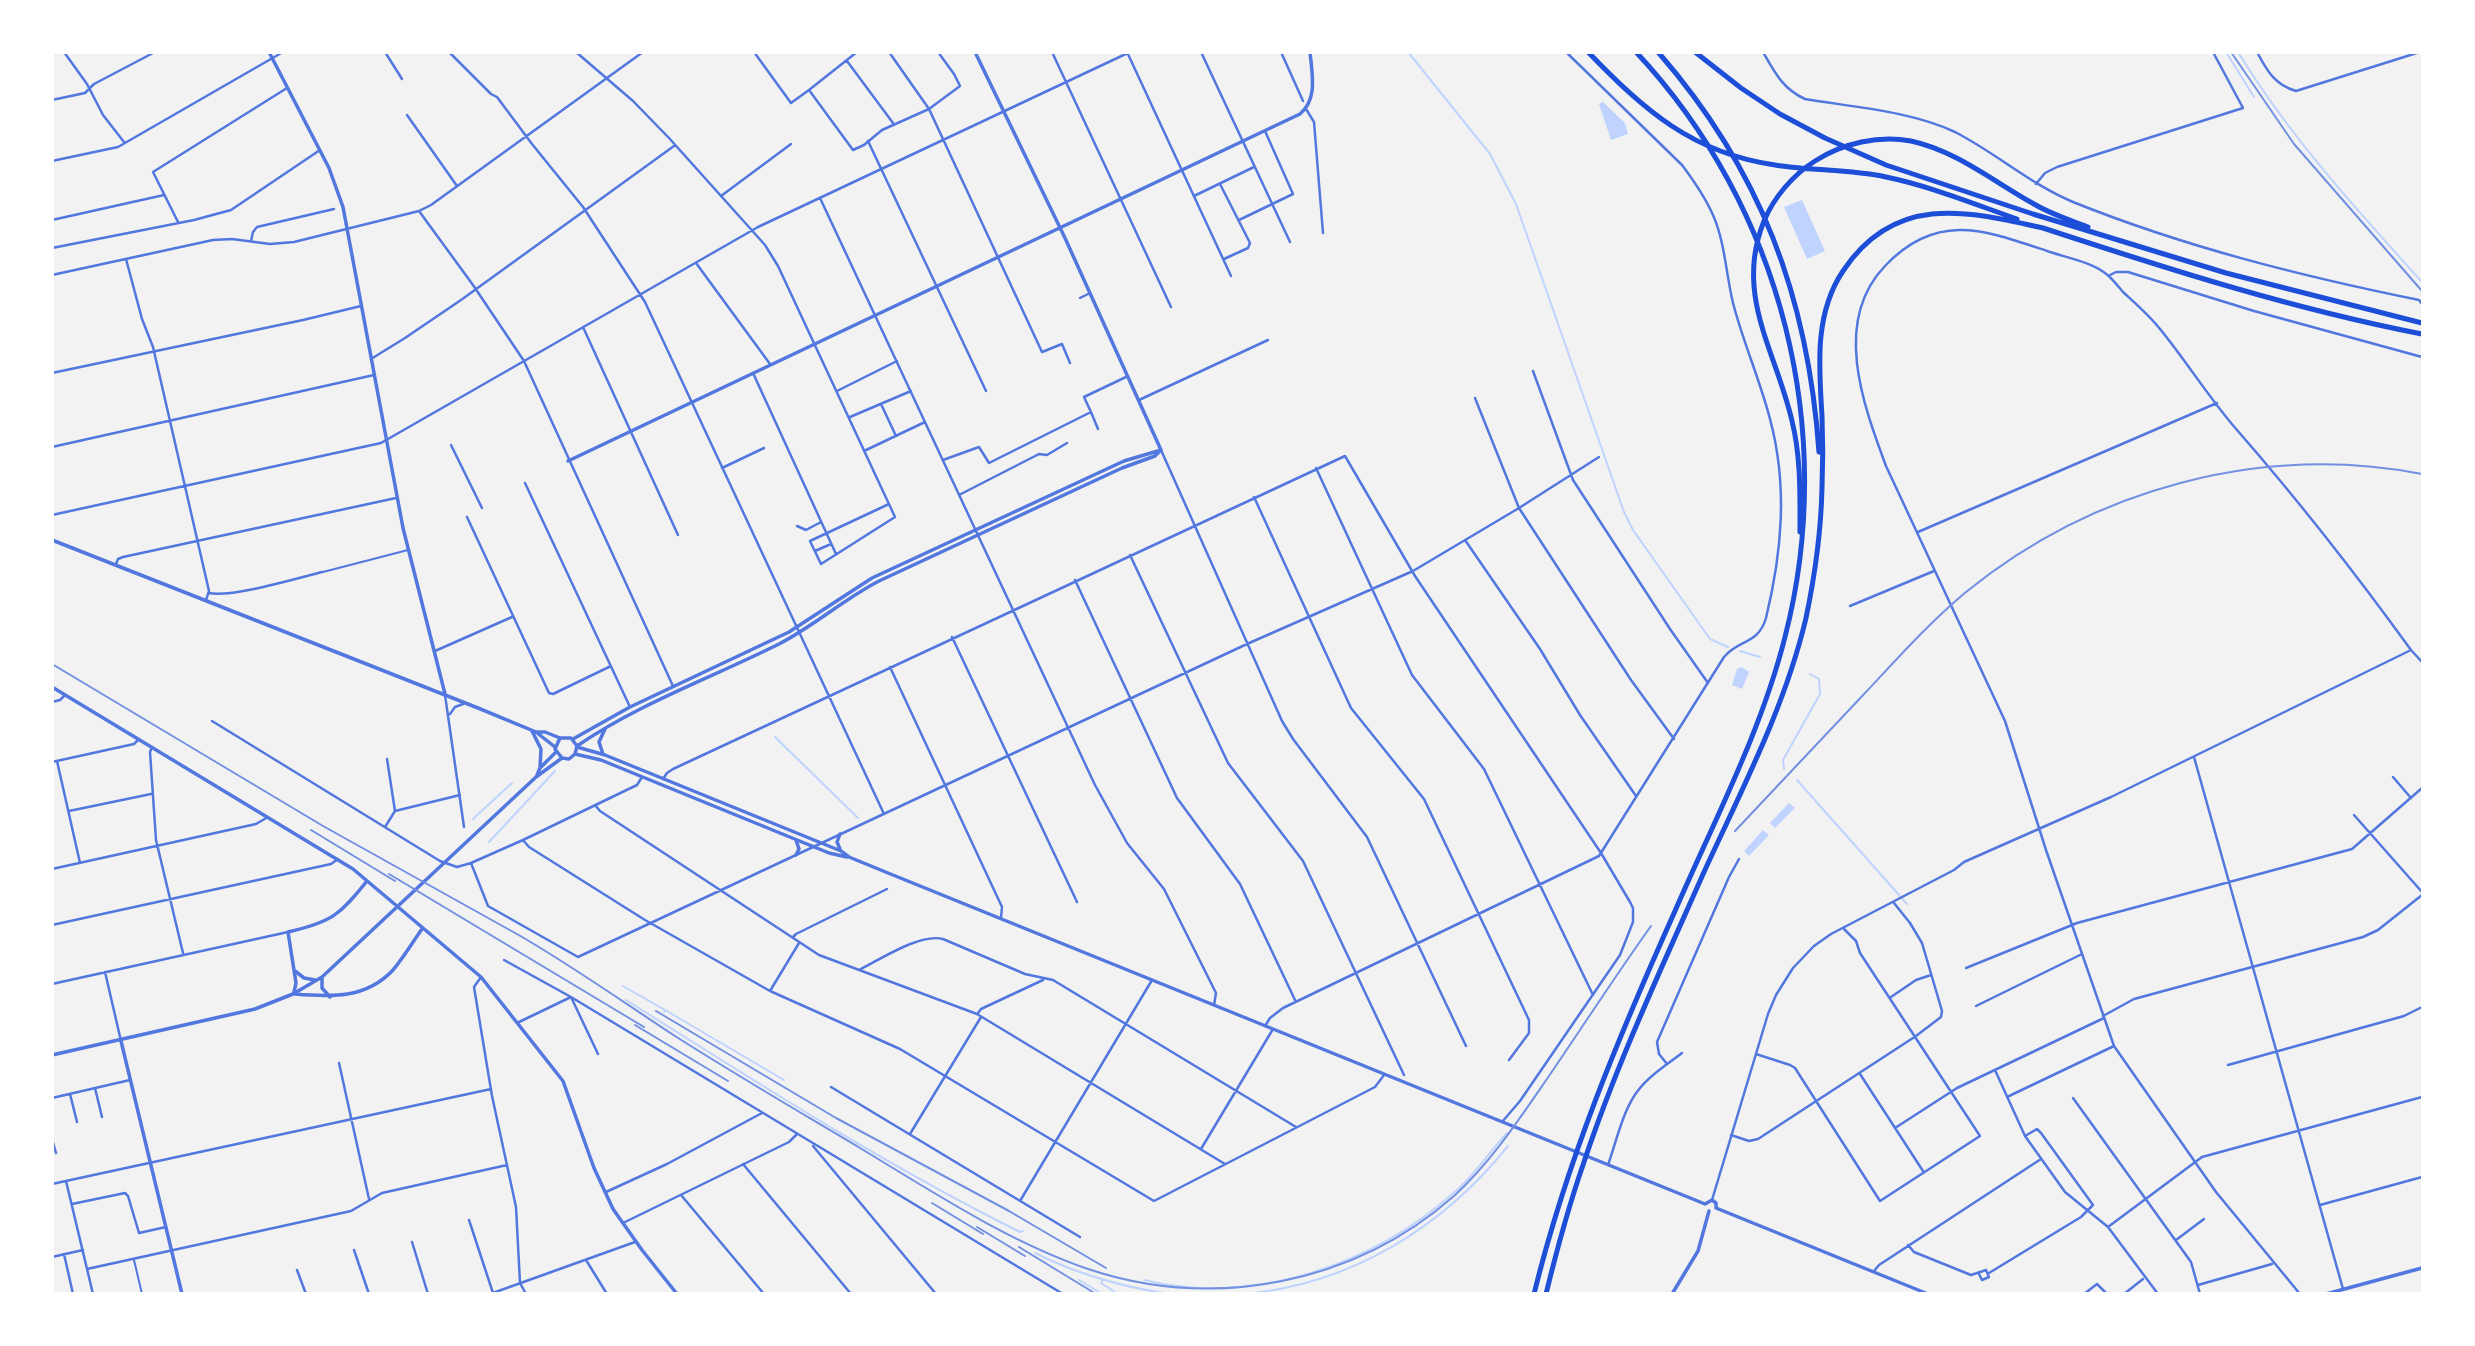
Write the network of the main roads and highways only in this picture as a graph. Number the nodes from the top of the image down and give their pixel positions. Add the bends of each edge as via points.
1 (1588, 52) edge
2 (1636, 52) edge
3 (1658, 52) edge
4 (1695, 52) edge
5 (2043, 228) junction
6 (2134, 244) junction
7 (2421, 323) edge
8 (2423, 334) edge
9 (1822, 490) junction
10 (1799, 560) junction
11 (1534, 1293) edge
12 (1546, 1293) edge

1 - 5 highway via 1640,104 1674,129 1722,152 1773,165 1888,177
2 - 10 highway via 1717,160 1775,289 1792,354 1804,438
3 - 9 highway via 1731,153 1782,260 1810,363
4 - 6 highway via 1780,114 1862,155
5 - 8 highway via 2235,290
5 - 9 highway via 1977,214 1933,213 1886,229 1856,254 1832,291 1824,316 1819,364
6 - 7 highway via 2258,282
6 - 10 highway via 2042,208 1946,153 1913,142 1858,142 1809,164 1788,183 1761,228 1753,278 1759,320 1794,430 1800,486
9 - 12 highway via 1816,561 1793,663 1769,731 1588,1148
10 - 11 highway via 1785,639 1761,713 1578,1143

